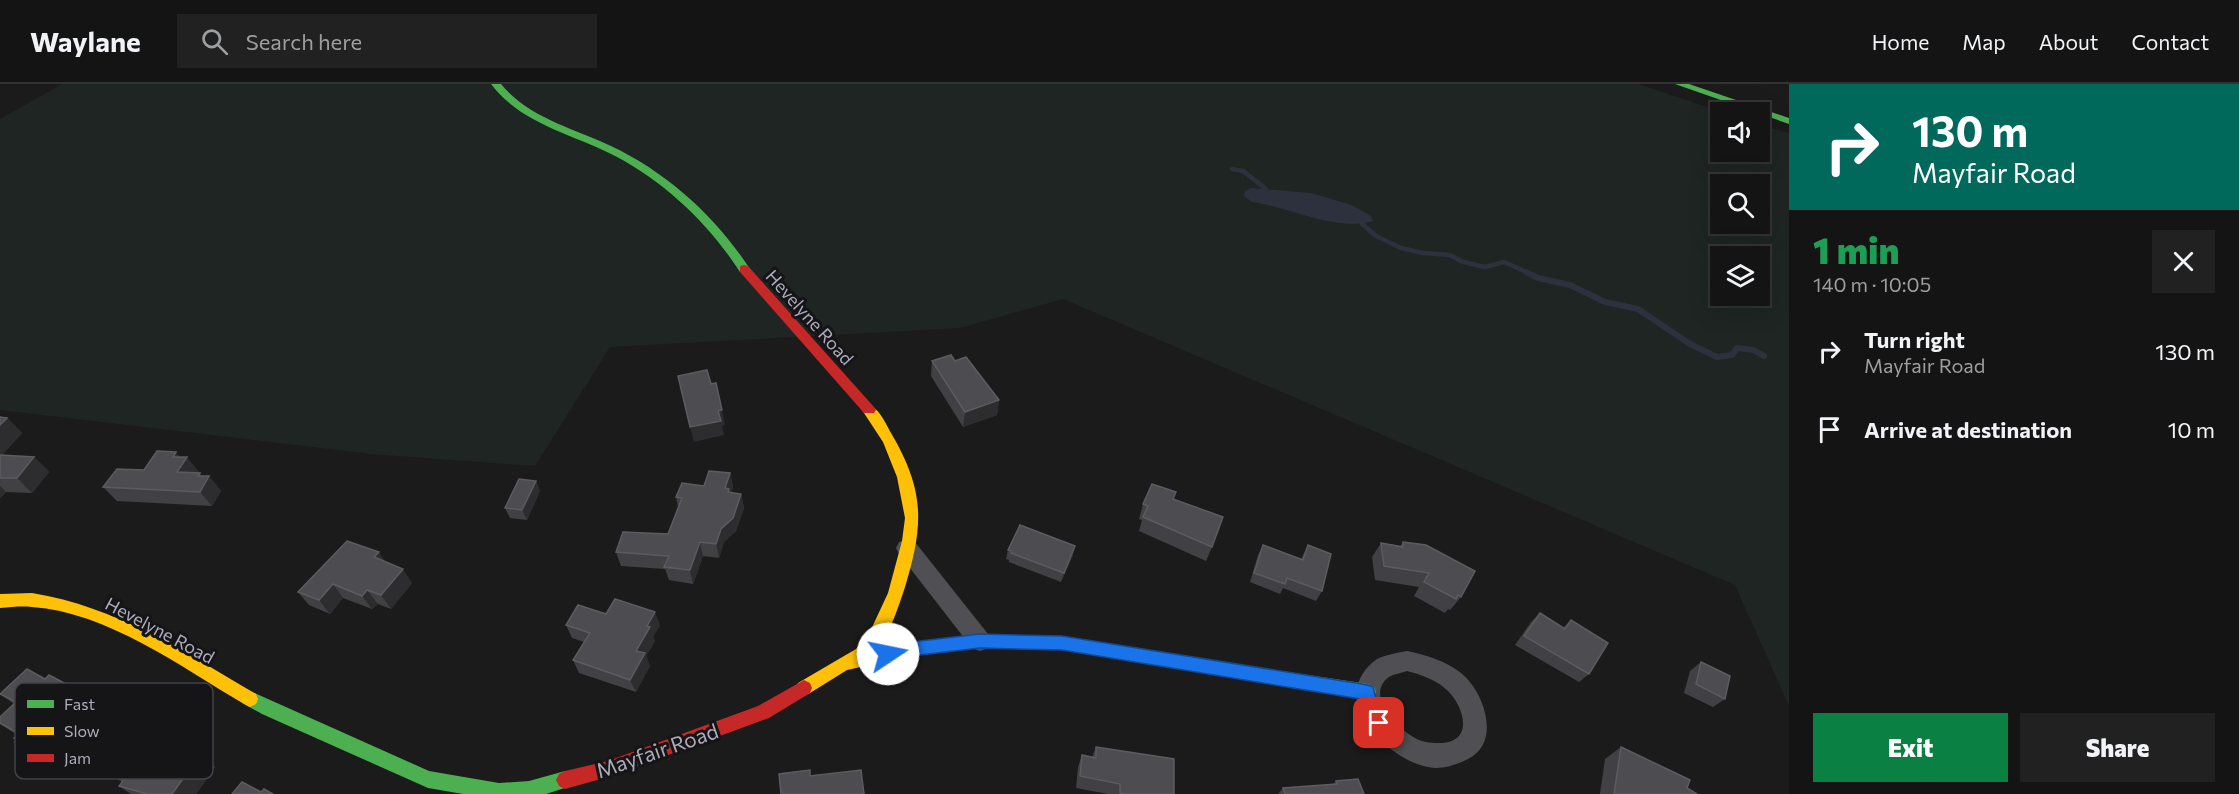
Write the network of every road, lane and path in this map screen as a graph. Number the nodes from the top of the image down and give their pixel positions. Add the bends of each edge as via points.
1 (496, 84) edge
2 (1681, 84) edge
3 (1789, 121) edge
4 (907, 548) junction
5 (0, 601) edge
6 (980, 641) junction
7 (843, 664) junction
8 (231, 688) joint
9 (1368, 692) junction

1 - 4 street, Hevelyne Road via 502,94 533,115 603,146 652,175 691,205 734,252 749,277 882,427 910,498 912,526
2 - 3 street
4 - 6 street
4 - 7 street, Hevelyne Road via 882,626 866,651
5 - 8 street, Hevelyne Road via 22,598 58,602 115,622
6 - 7 street, Mayfair Road via 911,649
6 - 9 street, Mayfair Road via 1062,643
7 - 8 street, Mayfair Road via 763,712 608,769 529,790 499,792 428,779 268,709
9 - 9 street via 1370,708 1379,723 1409,749 1445,757 1460,752 1471,742 1476,730 1475,714 1468,699 1457,684 1425,664 1407,661 1379,669

